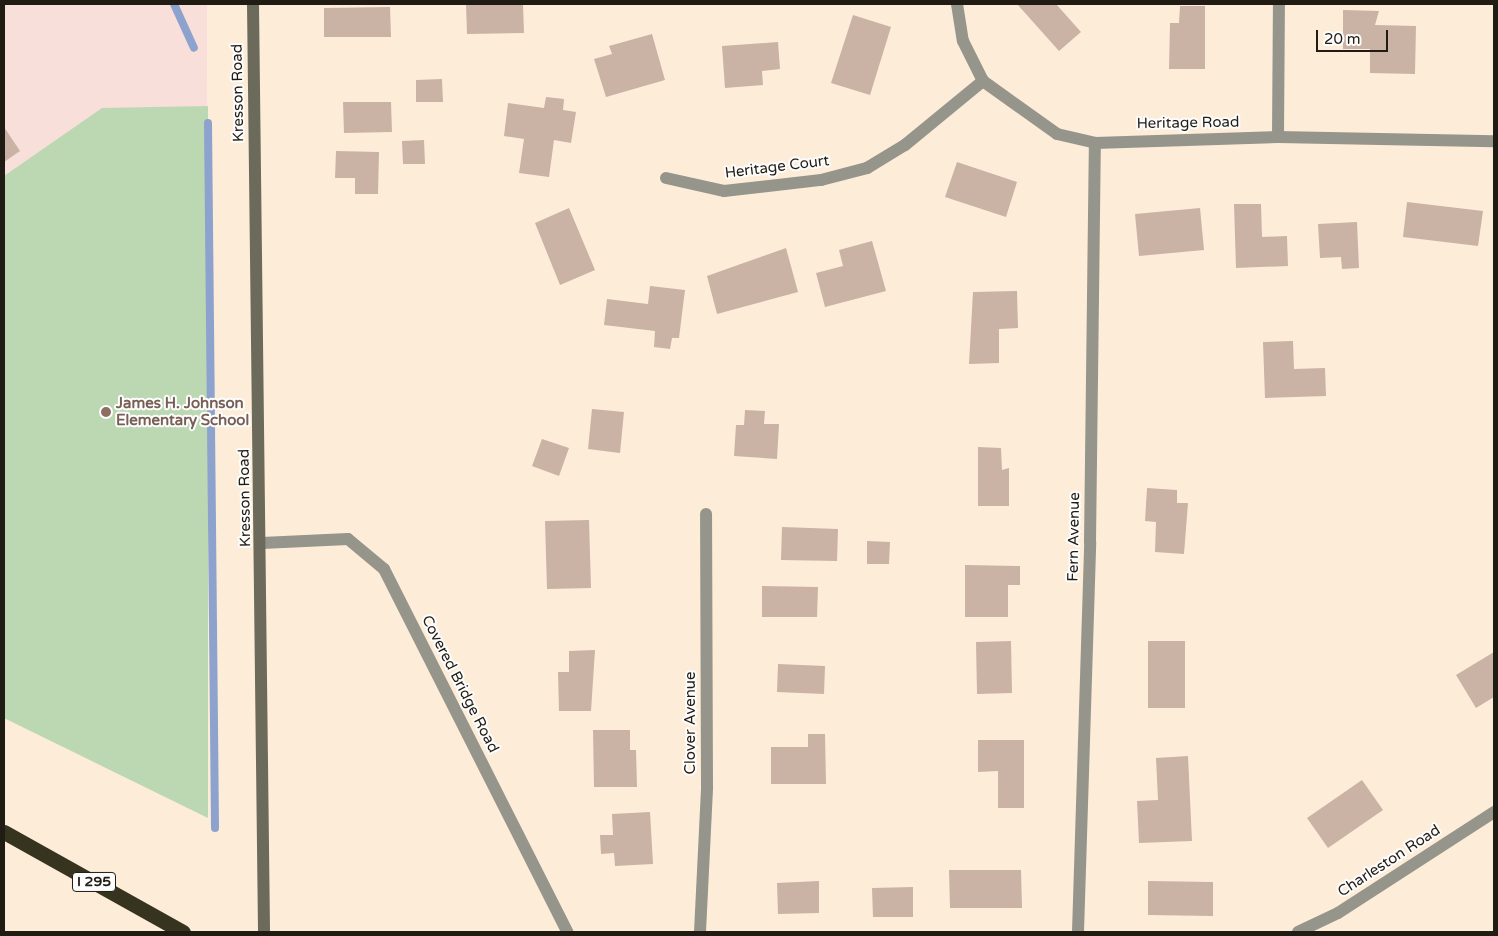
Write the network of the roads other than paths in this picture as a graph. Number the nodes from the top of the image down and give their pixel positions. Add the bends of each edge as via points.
1 (253, 4) edge
2 (957, 4) edge
3 (1279, 4) edge
4 (983, 81) junction
5 (1278, 137) junction
6 (1494, 141) edge
7 (1096, 143) junction
8 (666, 178) dead end
9 (706, 514) dead end
10 (262, 543) junction
11 (1494, 812) edge
12 (4, 832) edge
13 (183, 932) edge
14 (264, 932) edge
15 (567, 932) edge
16 (700, 932) edge
17 (1078, 932) edge
18 (1298, 932) edge

1 - 10 street, Kresson Road
2 - 4 street, Heritage Road via 962,41
3 - 5 street
4 - 7 street, Heritage Road via 1057,134
4 - 8 street, Heritage Court via 905,146 867,168 821,180 724,191
5 - 6 street, Heritage Road
5 - 7 street, Heritage Road
7 - 17 street, Fern Avenue via 1090,542
9 - 16 street, Clover Avenue via 707,787
10 - 14 street, Kresson Road
10 - 15 street, Covered Bridge Road via 348,539 384,569
11 - 18 street, Charleston Road via 1338,913
12 - 13 highway, I 295

